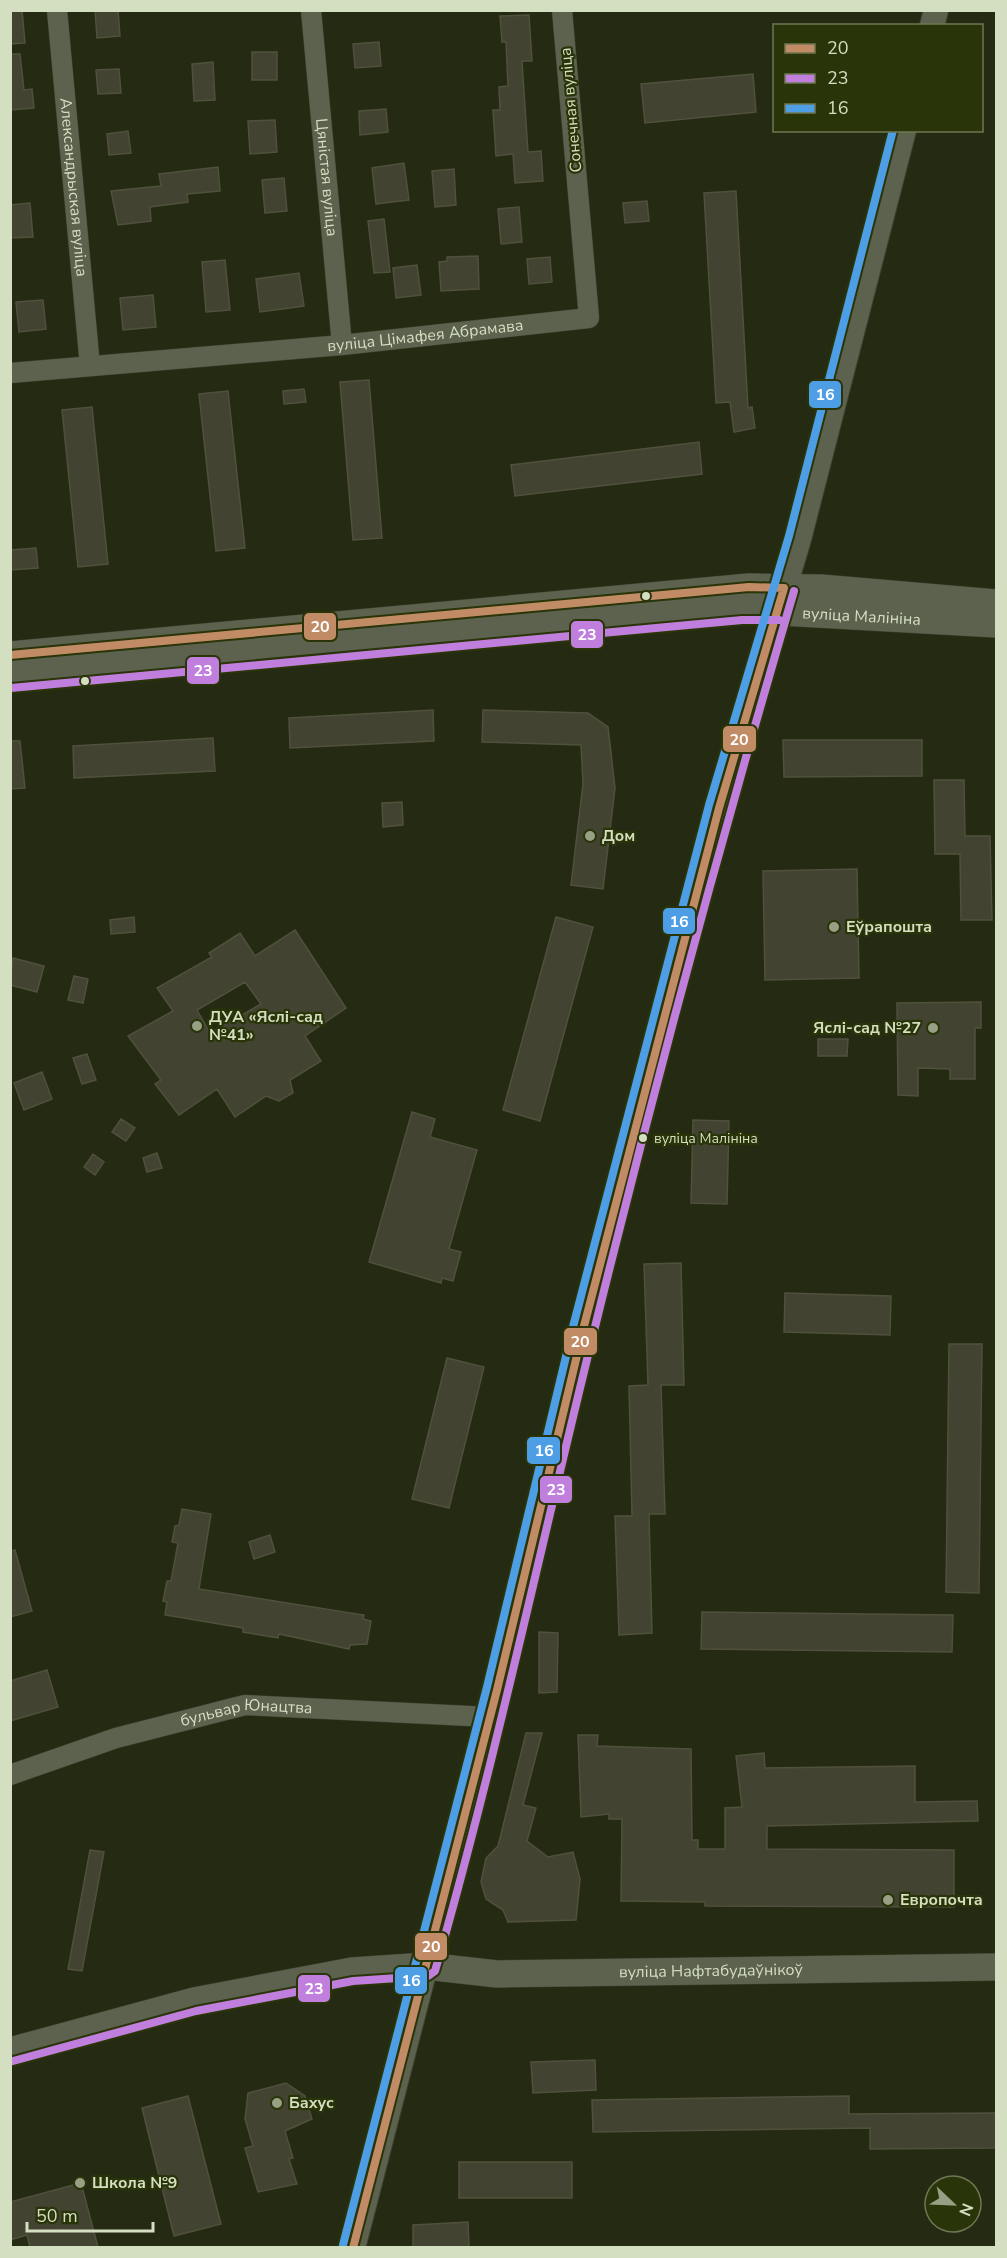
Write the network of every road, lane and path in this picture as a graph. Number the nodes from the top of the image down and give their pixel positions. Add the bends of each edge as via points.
1 (57, 10) edge
2 (311, 10) edge
3 (562, 10) edge
4 (903, 132) edge
5 (589, 318) joint
6 (342, 345) junction
7 (90, 366) junction
8 (10, 373) edge
9 (781, 599) junction
10 (994, 612) edge
11 (10, 655) edge
12 (10, 678) edge
13 (490, 1717) junction
14 (10, 1775) edge
15 (426, 1966) junction
16 (996, 1967) edge
17 (10, 2052) edge
18 (354, 2247) edge

1 - 7 street, Александрыская вуліца
2 - 6 street, Цяністая вуліца
3 - 5 street, Сонечная вуліца
4 - 9 street
5 - 6 street, вуліца Цімафея Абрамава
6 - 7 street, вуліца Цімафея Абрамава
7 - 8 street, вуліца Цімафея Абрамава
9 - 10 main road, вуліца Малініна
9 - 11 main road, вуліца Малініна via 737,588
9 - 12 main road, вуліца Малініна via 741,610
9 - 13 street via 716,819 584,1326
13 - 14 street, бульвар Юнацтва via 245,1706 116,1738
13 - 15 street
15 - 16 main road, вуліца Нафтабудаўнікоў via 497,1974
15 - 17 main road via 352,1971 194,2001
15 - 18 street

